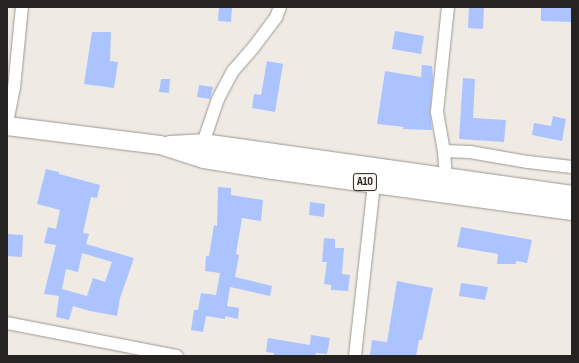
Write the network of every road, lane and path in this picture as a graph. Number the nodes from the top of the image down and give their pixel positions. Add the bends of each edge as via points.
1 (22, 7) edge
2 (280, 7) edge
3 (448, 7) edge
4 (10, 88) edge
5 (7, 125) edge
6 (203, 143) junction
7 (160, 146) junction
8 (444, 150) junction
9 (572, 167) edge
10 (446, 178) junction
11 (374, 184) junction
12 (572, 195) edge
13 (572, 211) edge
14 (7, 323) edge
15 (164, 355) edge
16 (177, 356) edge
17 (355, 356) edge

1 - 4 street
2 - 6 street via 276,17 253,48 232,71 218,99
3 - 8 street via 437,112
4 - 5 street
5 - 7 highway, A10
6 - 7 highway, A10
6 - 10 highway, A10
7 - 11 highway, A10 via 204,160
8 - 9 street
8 - 10 street
10 - 12 highway, A10
11 - 13 highway, A10
11 - 17 street
14 - 15 street
15 - 16 street

